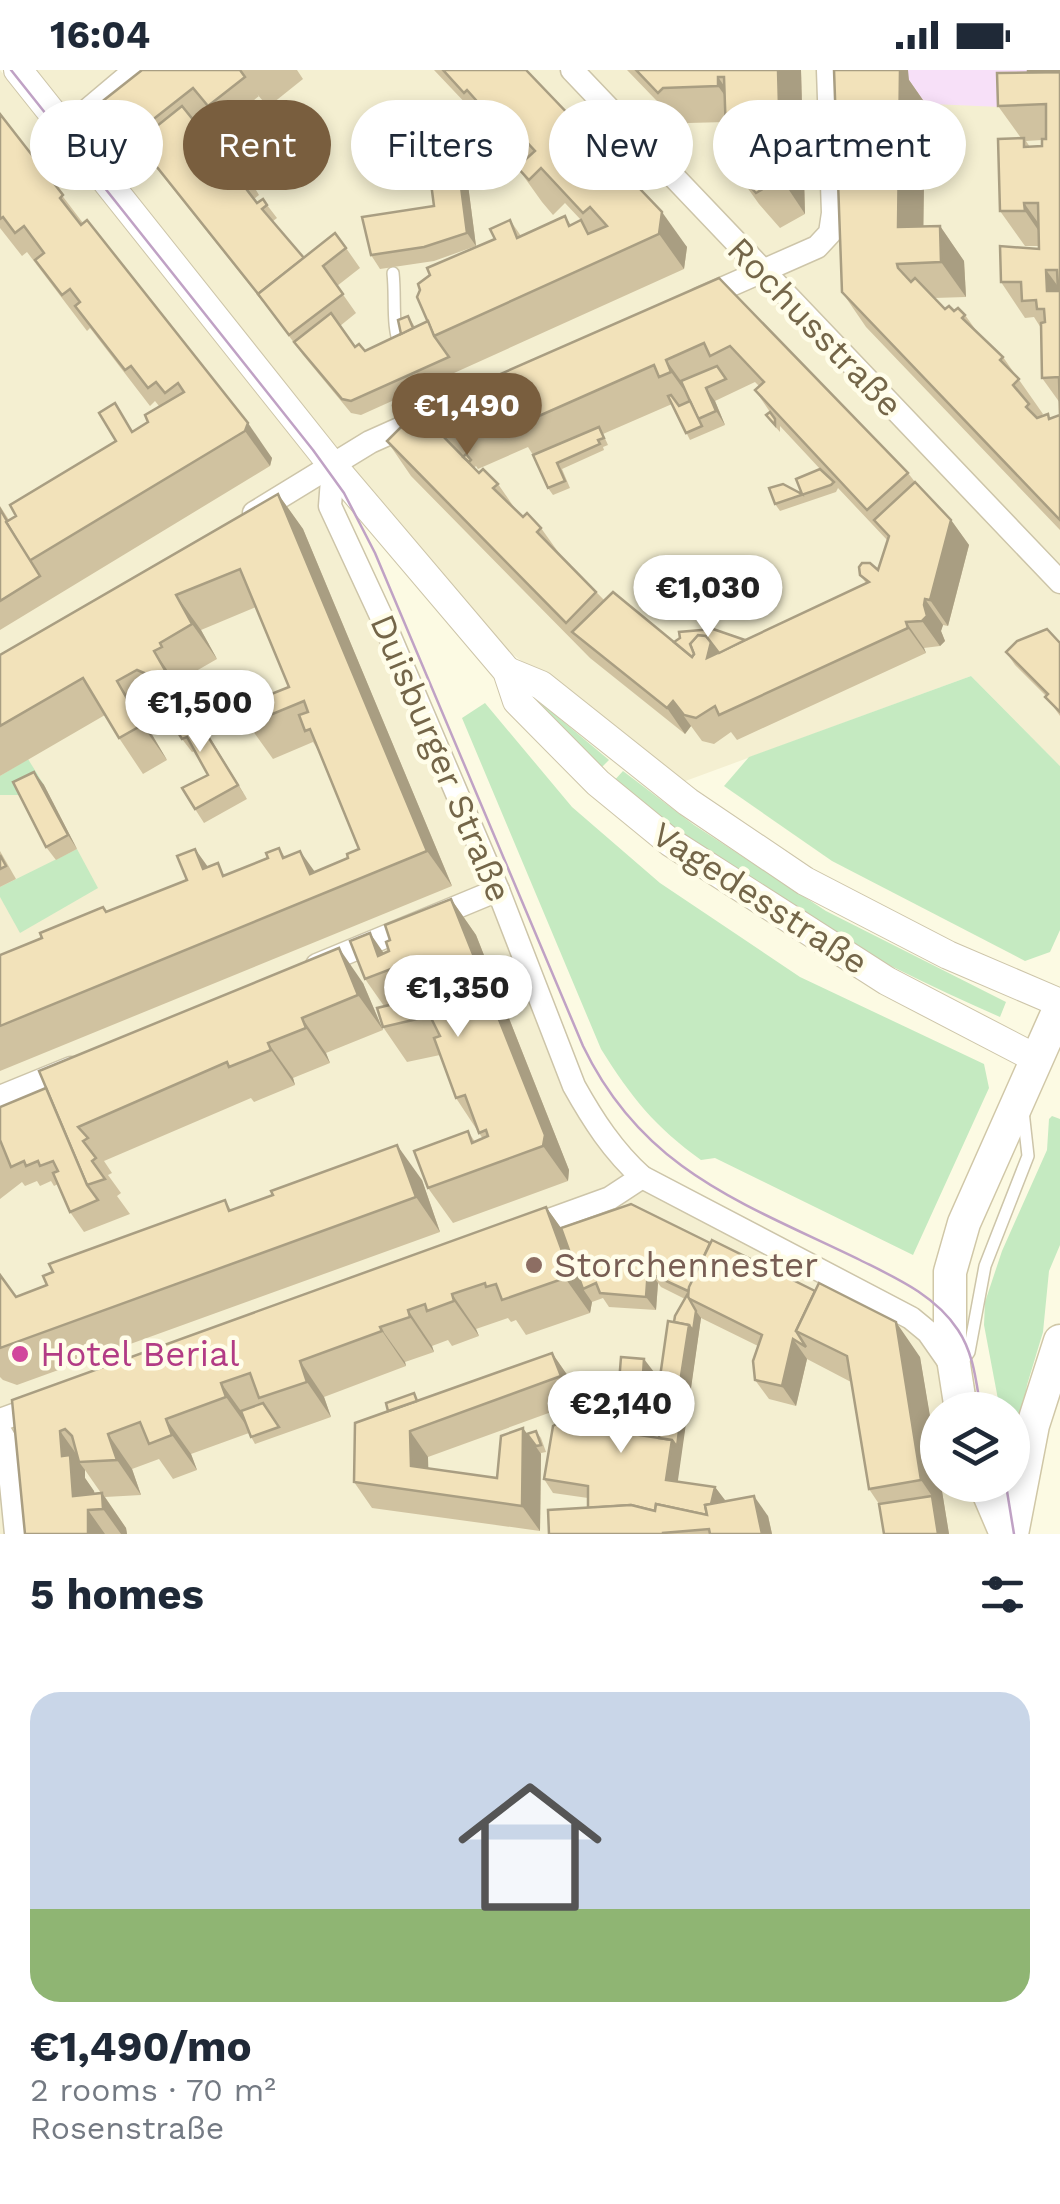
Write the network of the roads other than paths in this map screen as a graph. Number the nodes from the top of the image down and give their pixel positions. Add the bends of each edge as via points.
1 (18, 70) edge
2 (135, 70) edge
3 (572, 70) edge
4 (828, 70) edge
5 (42, 100) edge
6 (99, 100) edge
7 (114, 190) edge
8 (763, 271) junction
9 (394, 273) dead end
10 (678, 308) edge
11 (402, 353) edge
12 (418, 390) dead end
13 (438, 412) joint
14 (333, 466) junction
15 (236, 523) edge
16 (1060, 582) edge
17 (507, 671) junction
18 (498, 890) junction
19 (295, 975) edge
20 (1060, 1005) edge
21 (92, 1059) edge
22 (1049, 1064) edge
23 (0, 1098) edge
24 (642, 1177) junction
25 (501, 1238) edge
26 (1057, 1349) edge
27 (954, 1372) junction
28 (958, 1392) edge
29 (1060, 1394) edge
30 (54, 1400) edge
31 (0, 1420) edge
32 (0, 1430) edge
33 (993, 1502) edge
34 (16, 1534) edge
35 (1009, 1534) edge

1 - 5 street
2 - 6 street
3 - 8 street, Rochusstraße
4 - 8 street via 830,234 817,247
7 - 14 street
8 - 10 street
8 - 16 street, Rochusstraße
9 - 11 lane via 394,330
12 - 13 lane
13 - 14 street
14 - 15 street
14 - 17 street, Vagedesstraße
14 - 18 street, Duisburger Straße via 330,506
17 - 20 street, Vagedesstraße via 541,685 688,802 806,881
17 - 22 street, Vagedesstraße via 517,701 598,783 670,842 886,981
18 - 19 street
18 - 24 street, Duisburger Straße via 574,1086 621,1158
20 - 22 main road
21 - 23 street
22 - 27 main road via 1022,1092 964,1224 950,1272
24 - 25 street via 610,1198
24 - 27 street, Duisburger Straße via 912,1318 942,1348
26 - 29 street
26 - 35 main road
27 - 28 main road, Duisburger Straße
30 - 31 street
32 - 34 street
33 - 35 main road

